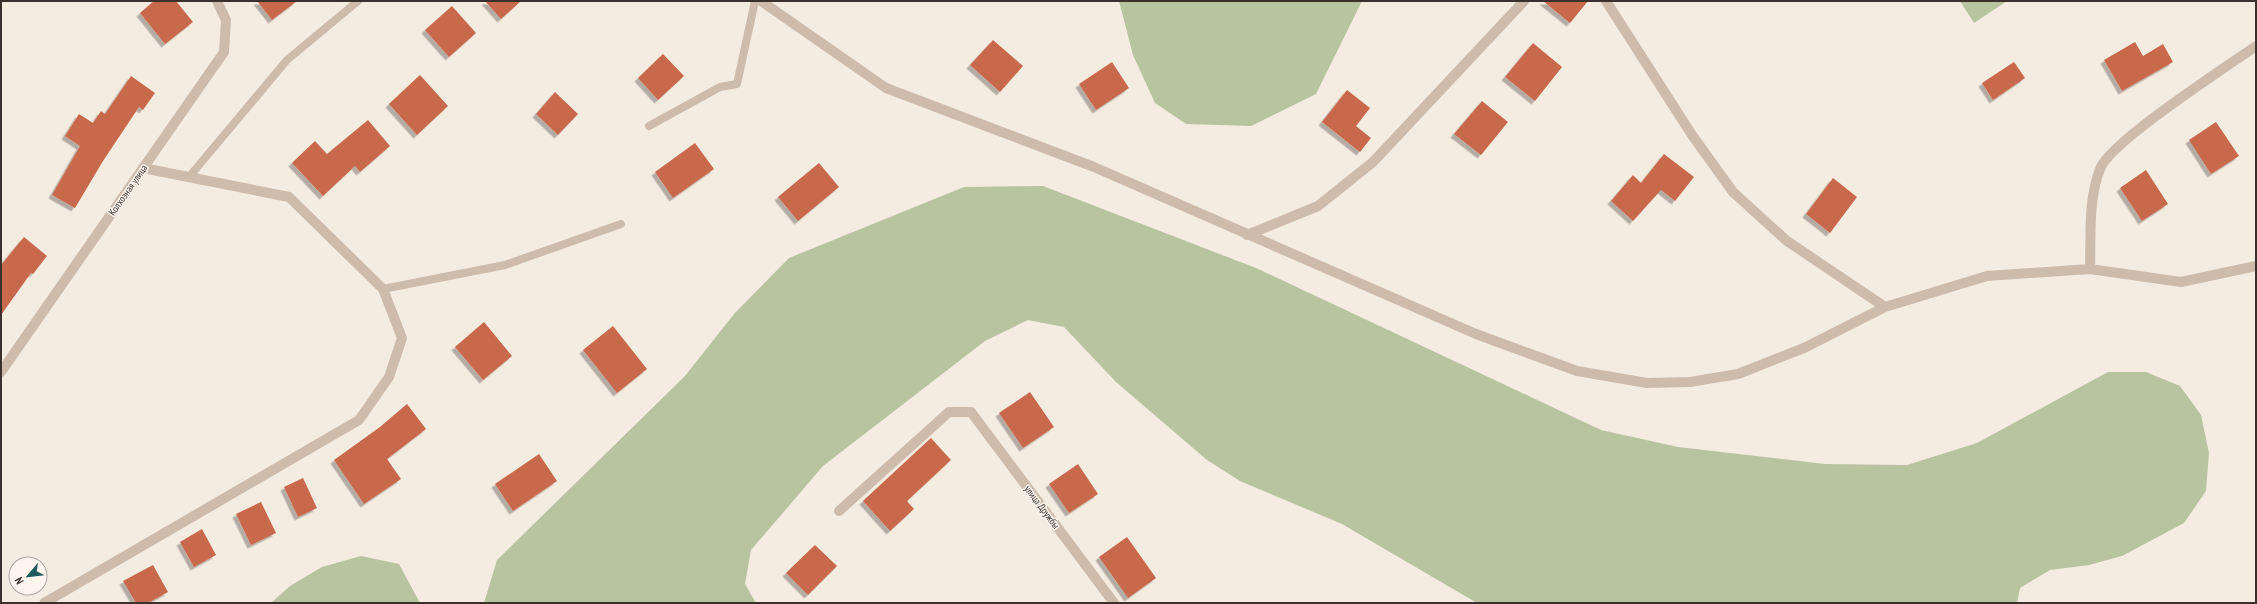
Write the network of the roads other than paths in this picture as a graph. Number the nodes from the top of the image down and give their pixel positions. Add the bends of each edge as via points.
1 (217, 1) edge
2 (358, 1) edge
3 (755, 1) edge
4 (761, 1) edge
5 (1524, 1) edge
6 (1606, 1) edge
7 (2256, 46) edge
8 (649, 126) dead end
9 (143, 168) junction
10 (189, 177) junction
11 (621, 224) dead end
12 (1247, 235) junction
13 (2256, 266) edge
14 (2090, 269) junction
15 (383, 289) junction
16 (1885, 307) junction
17 (1, 372) edge
18 (839, 511) dead end
19 (44, 603) edge
20 (1114, 603) edge

1 - 9 street, Колхозная улица via 226,20 224,52
2 - 10 lane via 287,60
3 - 8 lane via 737,84 720,87
4 - 12 street via 886,88 1094,167
5 - 12 street via 1373,162 1318,206
6 - 16 street via 1692,135 1733,192 1787,240
7 - 14 street via 2122,142 2100,168 2094,191
9 - 10 street
9 - 17 street, Колхозная улица
10 - 15 street via 289,197
11 - 15 lane via 505,265
12 - 16 street via 1476,334 1577,371 1647,383 1690,382 1738,374 1804,348
13 - 14 street via 2181,282
14 - 16 street via 1987,276
15 - 19 street via 402,338 389,377 359,420
18 - 20 street, улица Дружбы via 949,412 970,412

